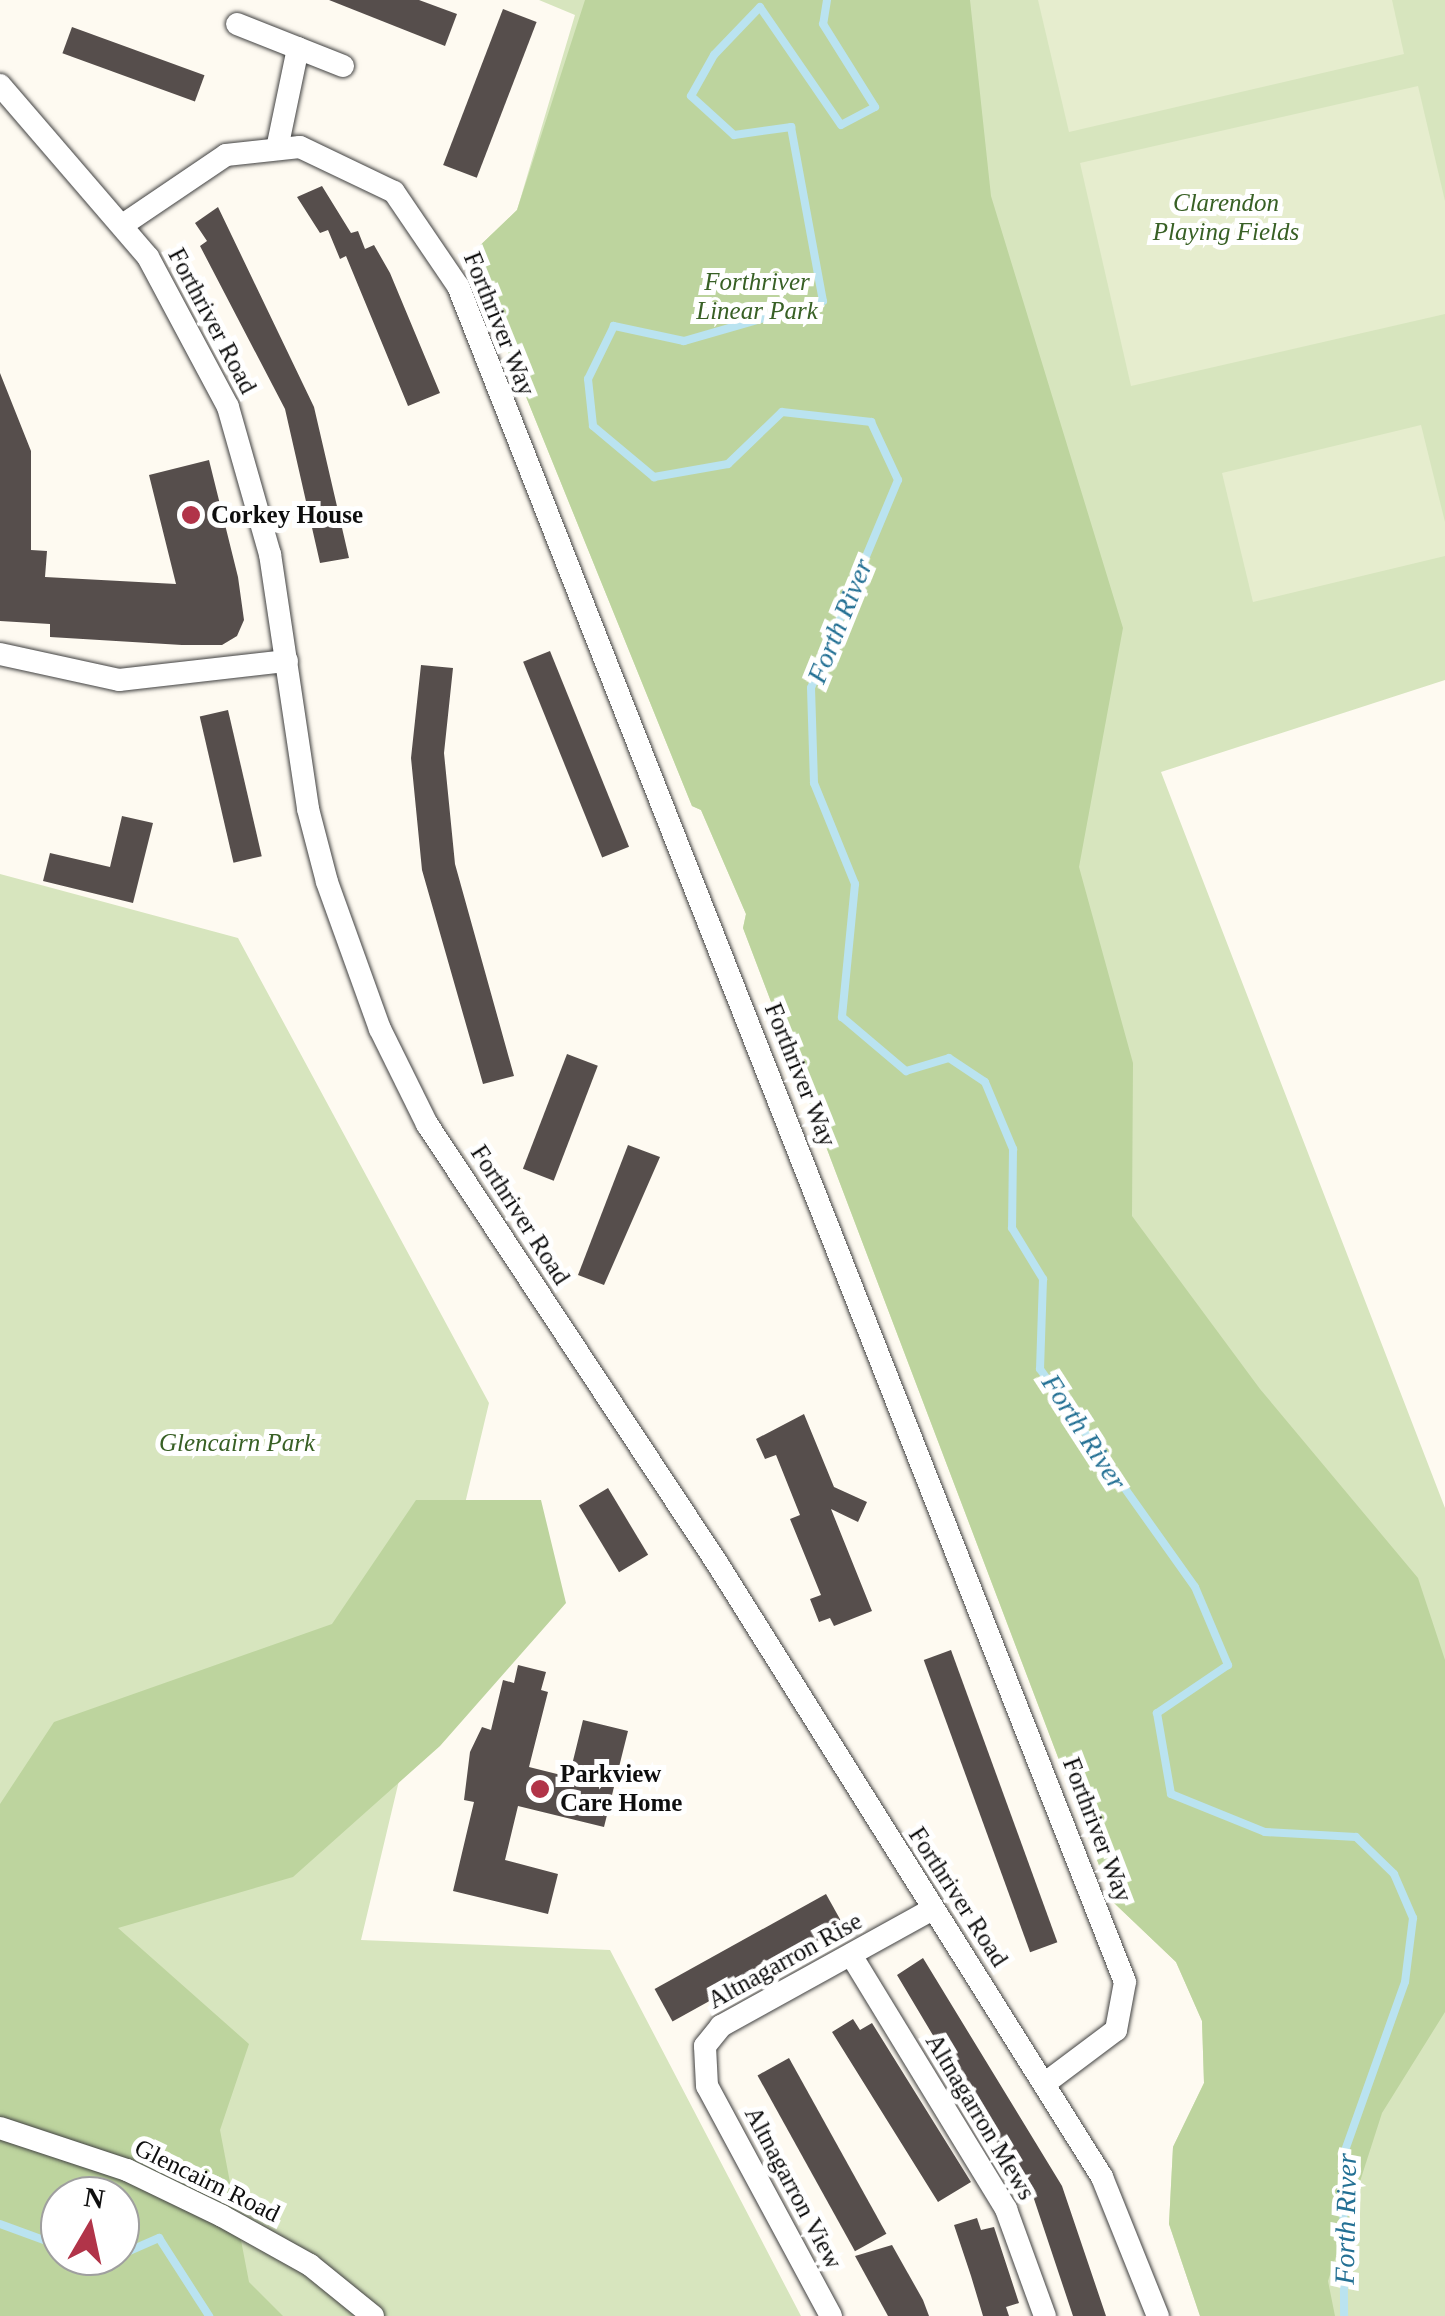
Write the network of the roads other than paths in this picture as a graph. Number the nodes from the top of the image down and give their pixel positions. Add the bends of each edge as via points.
1 (237, 24) dead end
2 (298, 48) junction
3 (343, 66) dead end
4 (0, 85) edge
5 (278, 144) junction
6 (124, 224) junction
7 (0, 654) edge
8 (287, 662) junction
9 (933, 1910) junction
10 (851, 1955) junction
11 (1044, 2084) junction
12 (707, 2086) joint
13 (0, 2128) edge
14 (373, 2316) edge
15 (830, 2316) edge
16 (1045, 2316) edge
17 (1158, 2316) edge

1 - 2 street
2 - 3 street
2 - 5 street
4 - 6 street, Forthriver Road
5 - 6 street via 197,169
5 - 11 street, Forthriver Way via 373,176 407,205 444,259 830,1223 1124,1982 1116,2030
6 - 8 street, Forthriver Road via 188,325 234,422 270,554
7 - 8 street via 119,680
8 - 9 street, Forthriver Road via 327,882 380,1029 427,1124
9 - 10 street, Altnagarron Rise
9 - 11 street, Forthriver Road
10 - 12 street, Altnagarron Rise via 711,2035 702,2059
10 - 16 street, Altnagarron Mews via 1006,2209
11 - 17 street, Forthriver Road via 1128,2229
12 - 15 street, Altnagarron View
13 - 14 street, Glencairn Road via 127,2170 222,2216 310,2265

